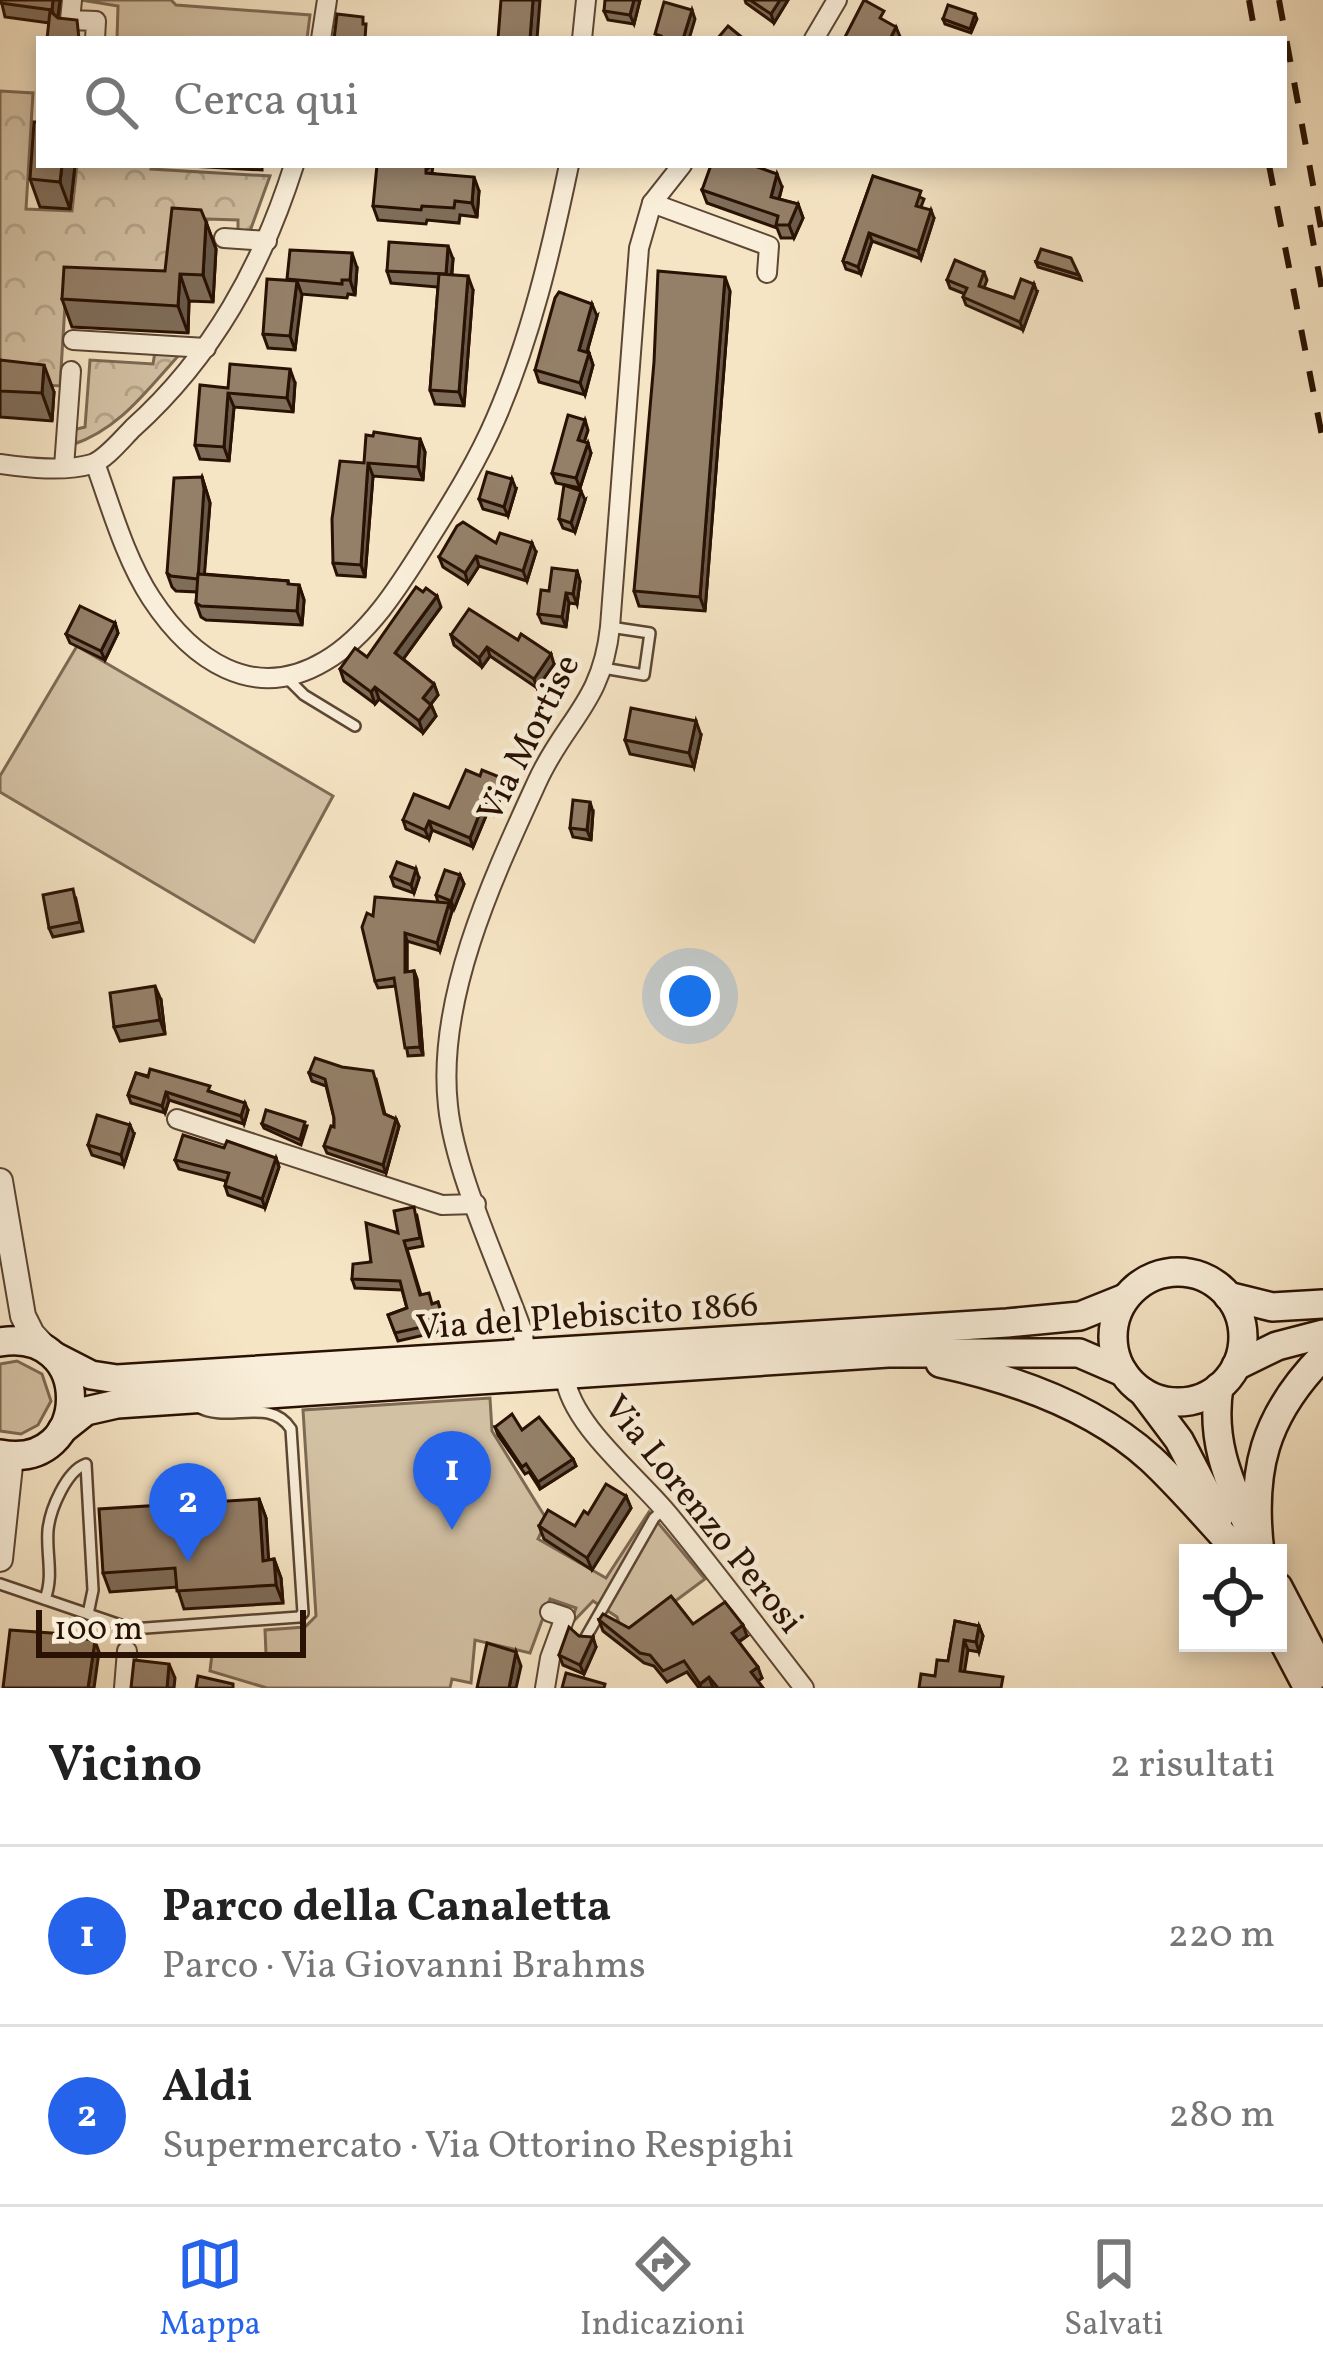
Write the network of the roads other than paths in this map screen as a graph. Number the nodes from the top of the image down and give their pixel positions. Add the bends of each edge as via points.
1 (72, 0) edge
2 (327, 0) edge
3 (586, 0) edge
4 (837, 0) edge
5 (94, 36) edge
6 (321, 36) edge
7 (582, 36) edge
8 (816, 36) edge
9 (293, 168) edge
10 (567, 168) edge
11 (680, 168) edge
12 (652, 203) junction
13 (224, 238) dead end
14 (267, 241) junction
15 (767, 273) dead end
16 (73, 340) dead end
17 (206, 348) junction
18 (71, 371) dead end
19 (0, 464) edge
20 (95, 464) junction
21 (64, 466) junction
22 (610, 627) junction
23 (603, 668) junction
24 (284, 675) junction
25 (356, 726) dead end
26 (177, 1119) dead end
27 (0, 1181) edge
28 (476, 1204) junction
29 (1228, 1296) junction
30 (1125, 1298) junction
31 (1323, 1304) edge
32 (1323, 1334) edge
33 (0, 1342) edge
34 (51, 1353) junction
35 (889, 1353) junction
36 (525, 1354) junction
37 (1323, 1356) edge
38 (565, 1376) junction
39 (1227, 1376) junction
40 (1133, 1382) junction
41 (188, 1401) junction
42 (62, 1430) junction
43 (6, 1455) edge
44 (664, 1509) junction
45 (1237, 1544) edge
46 (1240, 1544) edge
47 (1242, 1544) edge
48 (1246, 1544) edge
49 (0, 1558) edge
50 (0, 1584) edge
51 (45, 1599) junction
52 (1287, 1604) edge
53 (550, 1612) dead end
54 (88, 1614) junction
55 (132, 1629) junction
56 (586, 1637) edge
57 (1287, 1649) edge
58 (127, 1651) joint
59 (1323, 1673) edge
60 (124, 1688) edge
61 (545, 1688) edge
62 (805, 1688) edge
63 (1307, 1688) edge

1 - 5 street via 70,20 96,21
2 - 6 street
3 - 7 street
4 - 8 street
9 - 14 street
10 - 24 street via 523,347 460,489 362,630 326,661
11 - 12 street, Via Mortise
12 - 15 street via 769,246
12 - 22 street, Via Mortise via 634,292
13 - 14 street
14 - 17 street
16 - 17 street
17 - 20 street
18 - 21 street
19 - 21 street
20 - 21 street
20 - 24 street via 149,596 171,624 231,674
22 - 23 street, Via Mortise
22 - 23 lane via 650,633 644,675
23 - 28 street, Via Mortise via 541,772 469,951 446,1067 448,1110
24 - 25 lane
26 - 28 street via 442,1205
27 - 34 street via 23,1316
28 - 36 street, Via Mortise
29 - 30 main road via 1204,1277 1174,1272 1144,1281
29 - 31 main road via 1272,1307
29 - 39 main road via 1242,1330
30 - 36 main road, Via del Plebiscito 1866 via 1080,1316
30 - 40 main road via 1113,1342
32 - 39 main road via 1277,1346
33 - 34 main road, Via del Plebiscito 1866 via 20,1340
34 - 36 main road, Via del Plebiscito 1866 via 117,1379
34 - 42 main road via 70,1384
35 - 38 main road, Via del Plebiscito 1866
35 - 40 main road, Via del Plebiscito 1866 via 1079,1353
35 - 45 main road via 1005,1378 1087,1415 1148,1456
37 - 48 main road via 1267,1437
38 - 41 main road, Via del Plebiscito 1866
38 - 44 street, Via Lorenzo Perosi via 584,1419
39 - 40 main road via 1190,1401 1174,1402
39 - 47 main road via 1215,1430
40 - 46 main road via 1179,1440
41 - 42 main road, Via del Plebiscito 1866 via 100,1406
41 - 55 lane via 212,1415 269,1412 286,1422 305,1609 298,1617
42 - 43 main road, Via del Plebiscito 1866 via 39,1450
43 - 49 street
44 - 56 lane
44 - 62 street, Via Lorenzo Perosi
50 - 51 lane
51 - 54 lane
51 - 54 lane via 50,1523 70,1475 86,1464
52 - 59 main road
53 - 61 street via 565,1617
54 - 55 lane
55 - 58 lane
57 - 63 main road
58 - 60 street

